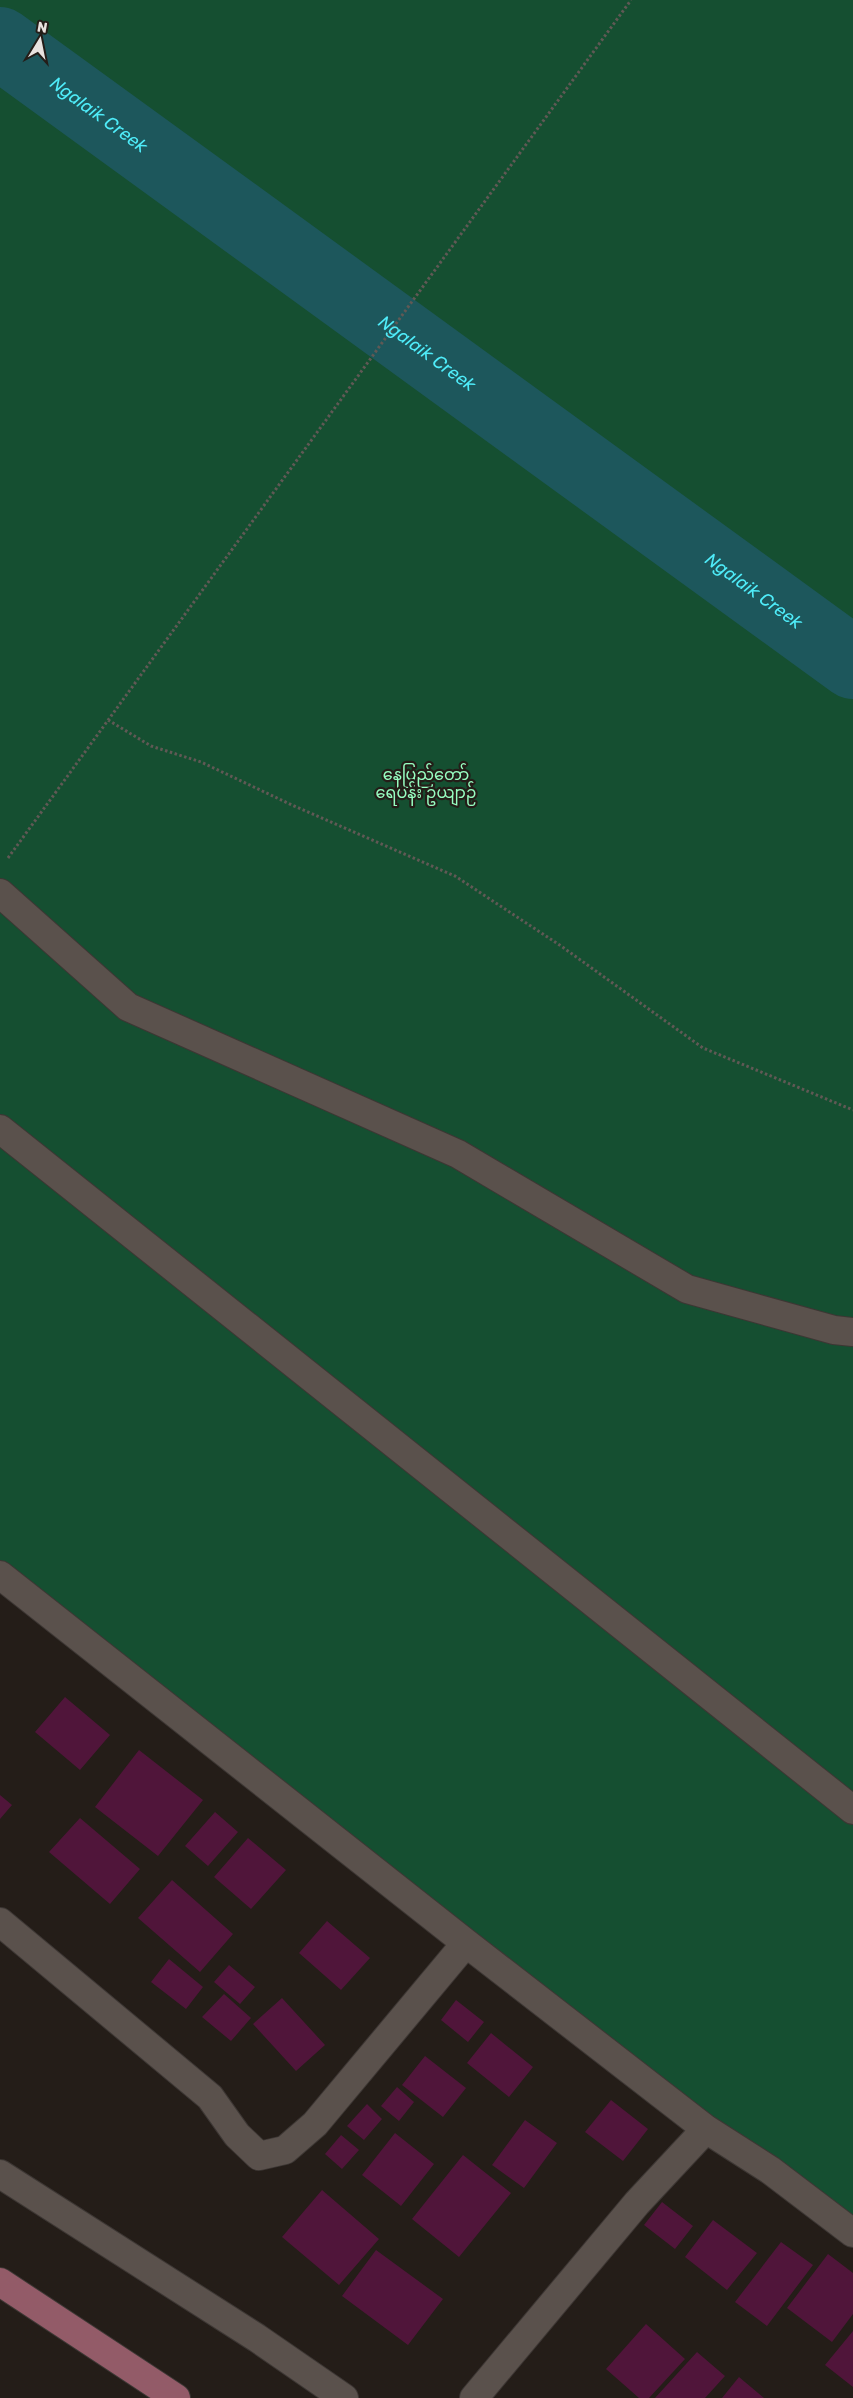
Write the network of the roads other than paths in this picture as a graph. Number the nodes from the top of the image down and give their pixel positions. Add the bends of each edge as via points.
1 (0, 893) edge
2 (0, 1129) edge
3 (853, 1332) edge
4 (0, 1575) edge
5 (853, 1810) edge
6 (0, 1922) edge
7 (466, 1943) junction
8 (706, 2129) junction
9 (0, 2174) edge
10 (853, 2233) edge
11 (0, 2282) edge
12 (176, 2398) edge
13 (344, 2398) edge
14 (474, 2398) edge

1 - 3 street via 128,1007 458,1154 687,1289 834,1330
2 - 5 street
4 - 7 street
6 - 7 street via 210,2097 237,2135 259,2156 285,2150 315,2124
7 - 8 street
8 - 10 street via 770,2170
8 - 14 street via 637,2204
9 - 13 street via 257,2338
11 - 12 main road

